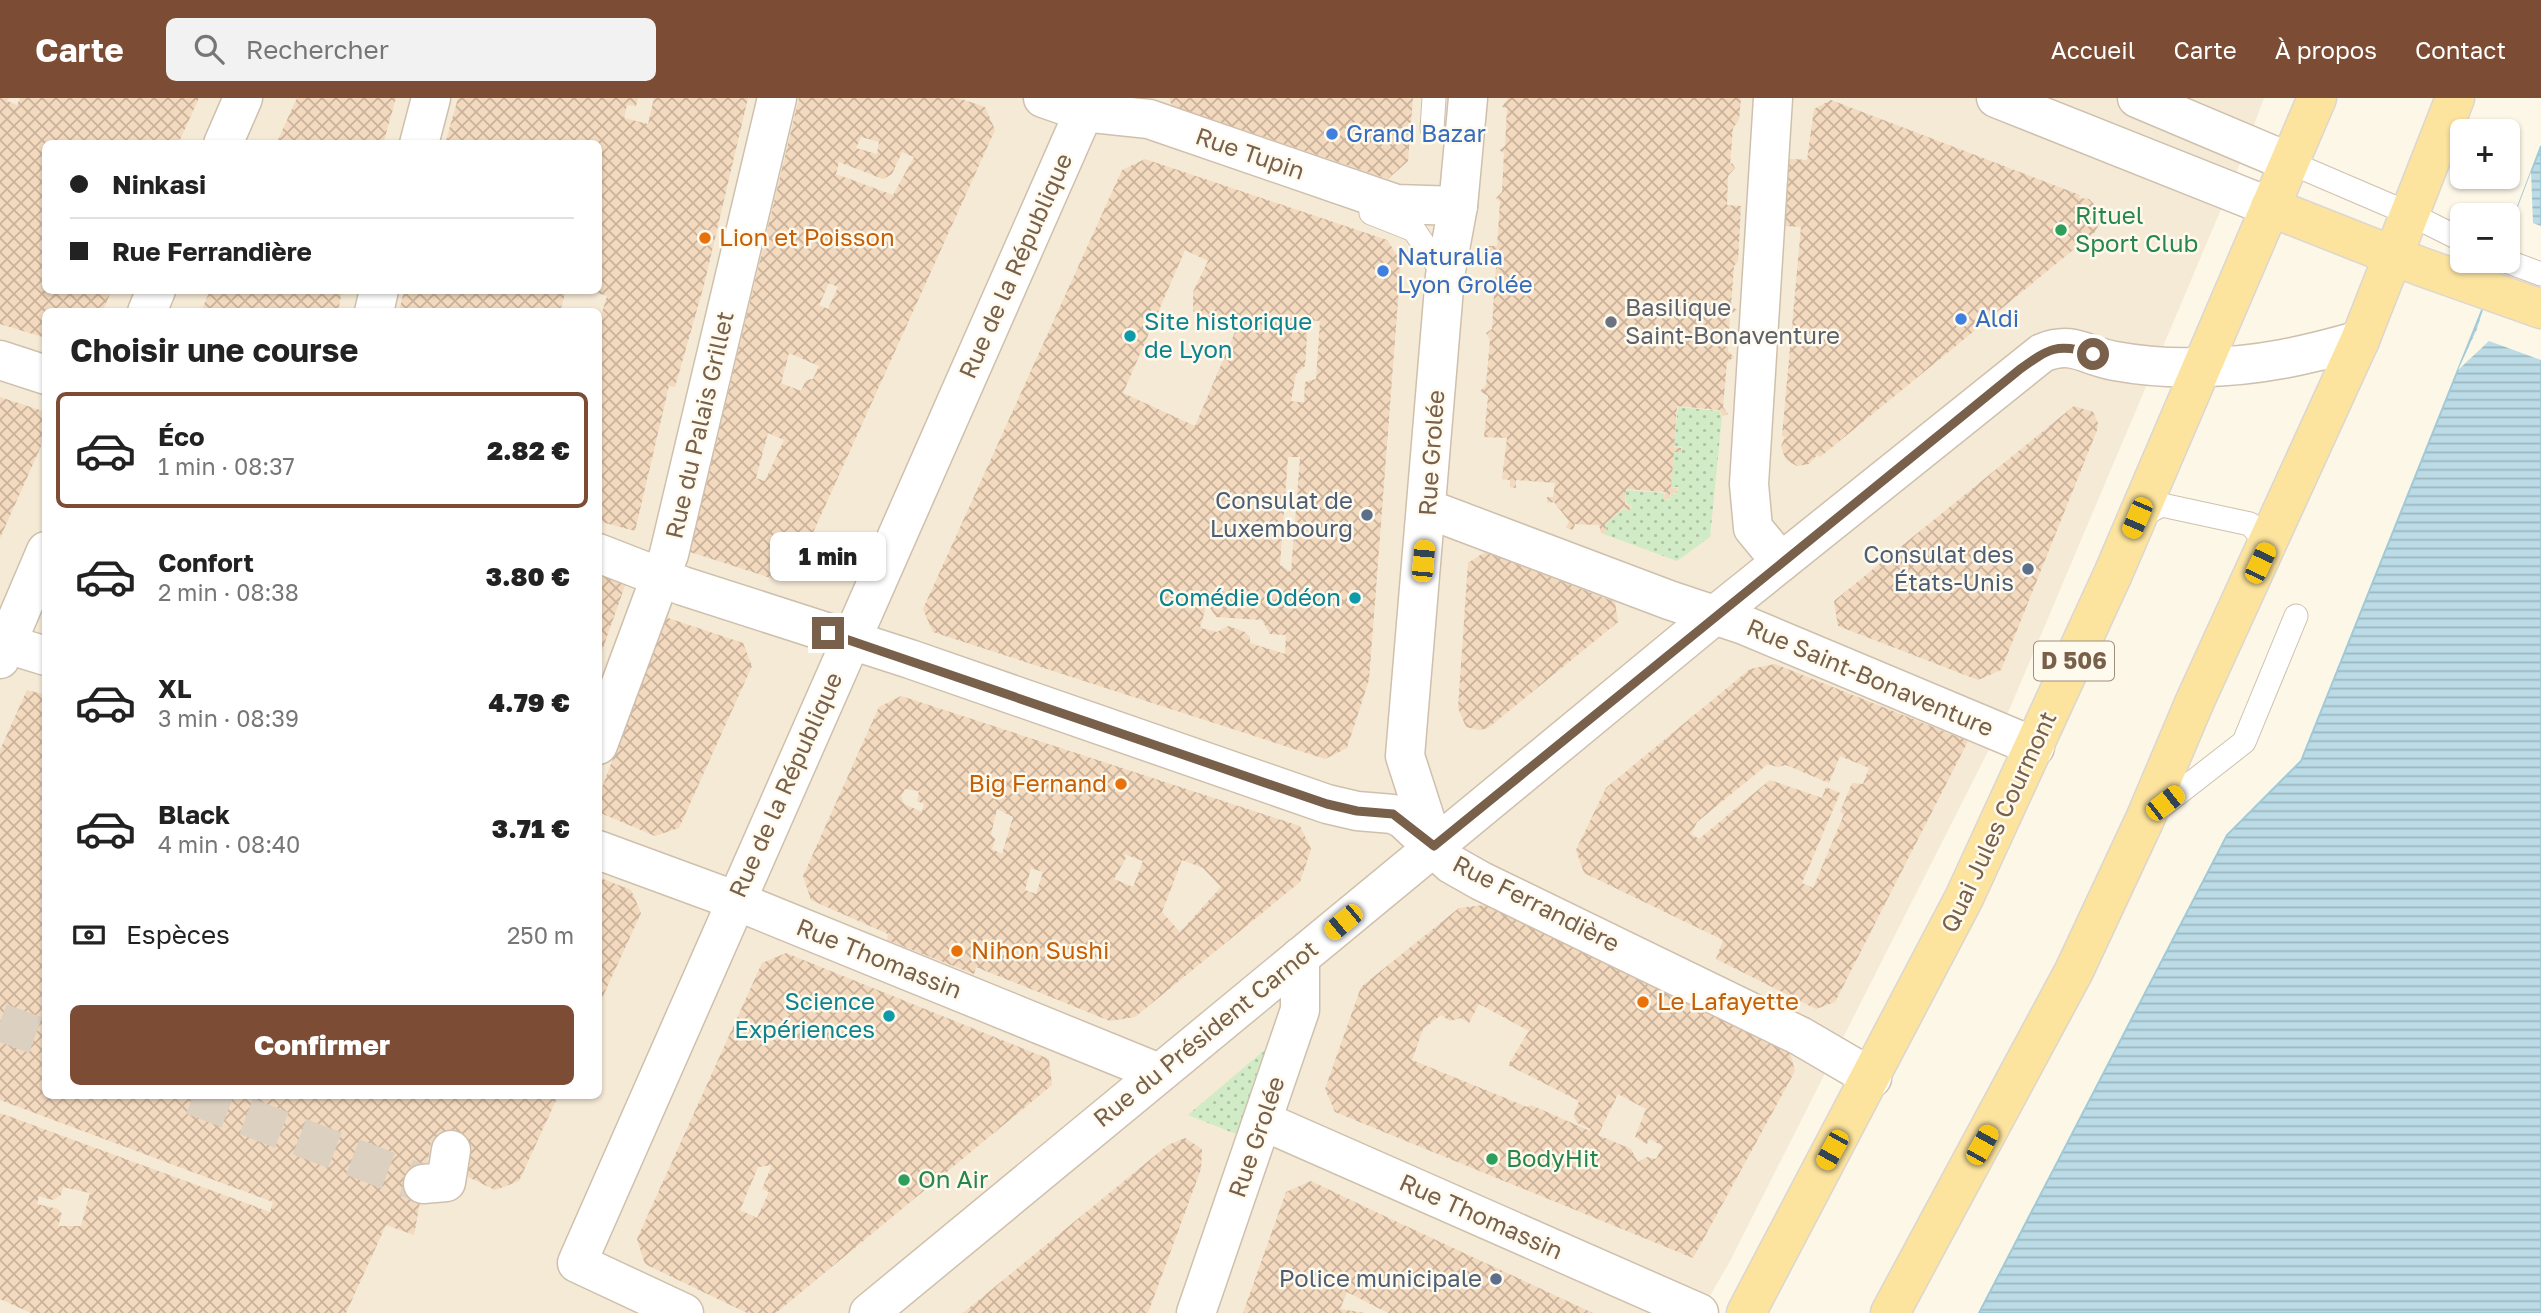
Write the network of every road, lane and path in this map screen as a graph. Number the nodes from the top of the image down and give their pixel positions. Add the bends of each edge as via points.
1 (243, 98) edge
2 (431, 98) edge
3 (777, 98) edge
4 (1043, 98) edge
5 (1434, 98) edge
6 (1468, 98) edge
7 (1773, 98) edge
8 (1996, 98) edge
9 (2137, 98) edge
10 (2318, 98) edge
11 (2455, 98) edge
12 (1087, 105) edge
13 (1432, 129) dead end
14 (225, 140) edge
15 (420, 140) edge
16 (2291, 163) junction
17 (1307, 190) dead end
18 (1458, 206) junction
19 (2270, 207) junction
20 (2410, 214) junction
21 (2450, 234) edge
22 (2394, 257) junction
23 (2541, 274) edge
24 (2497, 275) edge
25 (1445, 276) junction
26 (2541, 309) edge
27 (2360, 340) junction
28 (0, 360) edge
29 (2201, 368) junction
30 (42, 374) edge
31 (1427, 509) junction
32 (2137, 518) junction
33 (602, 554) edge
34 (42, 560) edge
35 (1781, 562) junction
36 (2260, 563) junction
37 (661, 576) junction
38 (1715, 615) junction
39 (2296, 616) dead end
40 (851, 640) junction
41 (2, 648) edge
42 (42, 655) edge
43 (602, 735) edge
44 (2035, 747) junction
45 (2145, 819) junction
46 (1434, 846) junction
47 (602, 851) edge
48 (734, 900) junction
49 (1300, 957) junction
50 (1159, 1073) junction
51 (1872, 1078) junction
52 (1263, 1121) junction
53 (684, 1313) edge
54 (869, 1313) edge
55 (1196, 1313) edge
56 (1699, 1313) edge
57 (1746, 1313) edge
58 (1890, 1313) edge

1 - 14 street
2 - 15 street
3 - 37 street, Rue du Palais Grillet via 670,554
4 - 12 street, Rue Tupin
5 - 13 lane
6 - 18 street, Rue Grolée
7 - 35 street via 1748,484 1753,528
8 - 19 street
9 - 16 street
10 - 16 main road, Quai Jules Courmont
11 - 20 main road
12 - 18 street, Rue Tupin via 1149,119 1396,204
12 - 40 street, Rue de la République
16 - 19 main road, Quai Jules Courmont
16 - 20 lane
17 - 25 lane via 1414,230
18 - 25 street, Rue Grolée
19 - 22 main road
19 - 29 main road, Quai Jules Courmont
20 - 21 lane
20 - 22 main road
22 - 24 main road
22 - 27 main road
23 - 24 lane
24 - 26 main road
25 - 31 street, Rue Grolée
27 - 29 street, Rue du Président Carnot via 2284,361
27 - 36 main road
28 - 30 street
29 - 32 main road, Quai Jules Courmont
29 - 35 street, Rue du Président Carnot via 2114,361 2073,347 2058,346 2042,353
31 - 38 street, Rue Saint-Bonaventure
31 - 46 street, Rue Grolée via 1405,756
32 - 36 lane via 2162,505 2250,524 2259,534
32 - 44 main road, Quai Jules Courmont / D 506
33 - 37 street, Rue Ferrandière
34 - 41 street
35 - 38 street, Rue du Président Carnot
36 - 45 main road
37 - 40 street, Rue Ferrandière
37 - 43 street, Rue du Palais Grillet
38 - 44 street, Rue Saint-Bonaventure
38 - 46 street, Rue du Président Carnot
39 - 45 lane via 2244,742
40 - 46 street, Rue Ferrandière via 1327,804 1393,814
40 - 48 street, Rue de la République
41 - 42 street
44 - 51 main road, Quai Jules Courmont
45 - 58 main road via 2074,971
46 - 49 street, Rue du Président Carnot
46 - 51 street, Rue Ferrandière via 1451,864 1481,881 1810,1041
47 - 48 street, Rue Thomassin
48 - 50 street, Rue Thomassin
48 - 53 street, Rue de la République via 577,1263
49 - 50 street, Rue du Président Carnot
49 - 52 street, Rue Grolée via 1300,1010
50 - 54 street, Rue du Président Carnot
51 - 57 main road, Quai Jules Courmont
52 - 55 street, Rue Grolée
52 - 56 street, Rue Thomassin

